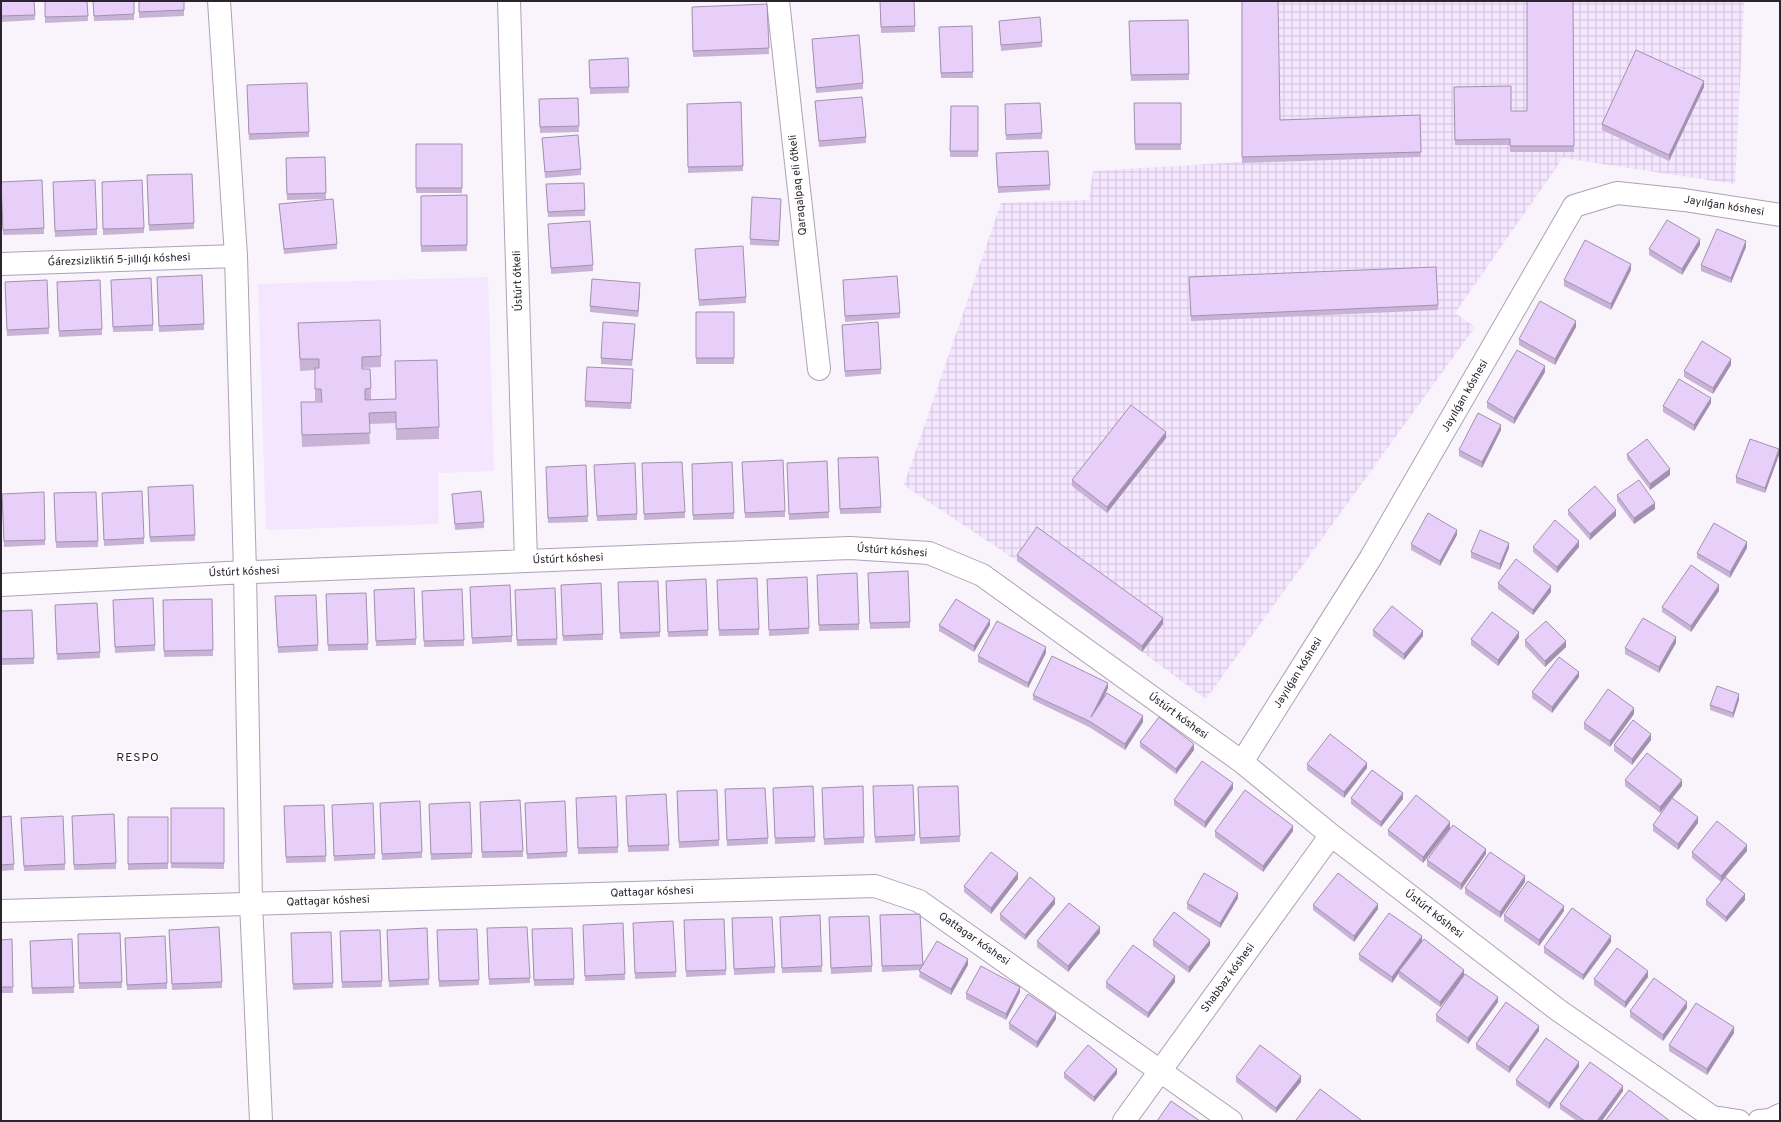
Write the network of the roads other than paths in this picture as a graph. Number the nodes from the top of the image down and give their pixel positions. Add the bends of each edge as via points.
1 (218, 1) edge
2 (509, 1) edge
3 (778, 1) edge
4 (1780, 215) edge
5 (236, 256) junction
6 (1, 264) edge
7 (819, 369) dead end
8 (526, 561) junction
9 (245, 572) junction
10 (1, 585) edge
11 (1242, 762) junction
12 (1331, 835) junction
13 (251, 903) junction
14 (1, 911) edge
15 (1161, 1071) junction
16 (1780, 1116) edge
17 (1716, 1119) edge
18 (261, 1121) edge
19 (1124, 1121) edge
20 (1231, 1121) edge
21 (1739, 1121) edge
22 (1759, 1121) edge

1 - 5 street
2 - 8 street, Ústúrt ótkeli
3 - 7 street, Qaraqalpaq eli ótkeli
4 - 11 street, Jayılǵan kóshesi via 1684,200 1617,193 1574,206 1370,559
5 - 6 street, Ǵárezsizliktiń 5-jıllıǵı kóshesi
5 - 9 street
8 - 9 street, Ústúrt kóshesi
8 - 11 street, Ústúrt kóshesi via 850,548 929,553 982,574
9 - 10 street, Ústúrt kóshesi
9 - 13 street
11 - 12 street, Ústúrt kóshesi
12 - 15 street, Shabbaz kóshesi
12 - 17 street, Ústúrt kóshesi via 1558,1010
13 - 14 street, Qattagar kóshesi
13 - 15 street, Qattagar kóshesi via 875,886 919,901
13 - 18 street
15 - 19 street, Shabbaz kóshesi
15 - 20 street, Qattagar kóshesi
16 - 22 street
17 - 21 street

